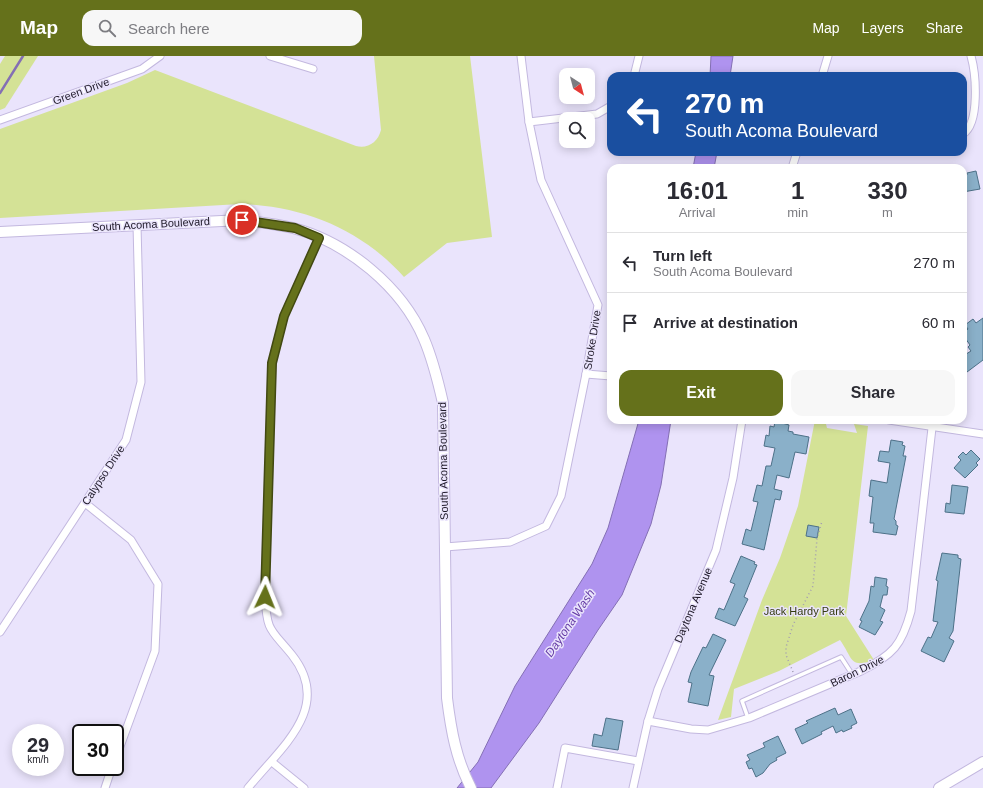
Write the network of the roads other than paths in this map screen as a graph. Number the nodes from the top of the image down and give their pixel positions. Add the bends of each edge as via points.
1 (160, 56) edge
2 (270, 56) edge
3 (521, 56) edge
4 (639, 56) edge
5 (828, 56) edge
6 (971, 56) edge
7 (313, 69) dead end
8 (635, 72) edge
9 (823, 72) edge
10 (607, 108) edge
11 (0, 120) edge
12 (529, 122) junction
13 (967, 130) edge
14 (137, 225) junction
15 (0, 232) edge
16 (319, 238) junction
17 (586, 374) junction
18 (607, 376) edge
19 (741, 424) edge
20 (910, 424) edge
21 (932, 428) junction
22 (983, 434) edge
23 (85, 503) junction
24 (445, 547) junction
25 (0, 632) edge
26 (852, 674) junction
27 (749, 718) junction
28 (648, 721) junction
29 (124, 735) edge
30 (638, 761) junction
31 (272, 762) junction
32 (983, 762) edge
33 (109, 776) edge
34 (105, 788) edge
35 (248, 788) edge
36 (304, 788) edge
37 (471, 788) edge
38 (557, 788) edge
39 (633, 788) edge
40 (939, 788) edge

1 - 11 street, Green Drive via 142,69
2 - 7 street
3 - 12 street, Stroke Drive
4 - 8 street
5 - 9 street
6 - 13 street via 975,77 975,101 973,116
10 - 12 street via 597,114
12 - 17 street, Stroke Drive via 541,180 598,305
14 - 15 main road, South Acoma Boulevard
14 - 16 main road, South Acoma Boulevard via 242,220 295,228
14 - 23 street, Calypso Drive via 142,382 126,440
16 - 24 main road, South Acoma Boulevard via 363,262 386,283 424,338 436,370 443,403
16 - 31 street via 284,316 272,363 266,618 272,632 302,670 308,703 290,740
17 - 18 street
17 - 24 street, Stroke Drive via 561,496 546,526 510,542
19 - 28 street, Daytona Avenue via 733,478 716,550 658,689
20 - 21 street
21 - 22 street
21 - 26 street, Baron Drive via 908,622 891,654 879,663
23 - 25 street, Calypso Drive
23 - 29 street via 131,540 158,584 155,651
24 - 37 main road, South Acoma Boulevard via 447,698 460,767
26 - 27 street, Baron Drive
26 - 27 lane via 841,657 742,701
27 - 28 street, Baron Drive via 708,730
28 - 30 street, Daytona Avenue
30 - 38 street via 565,748
30 - 39 street, Daytona Avenue
31 - 35 street
31 - 36 street
32 - 40 main road
33 - 34 street

